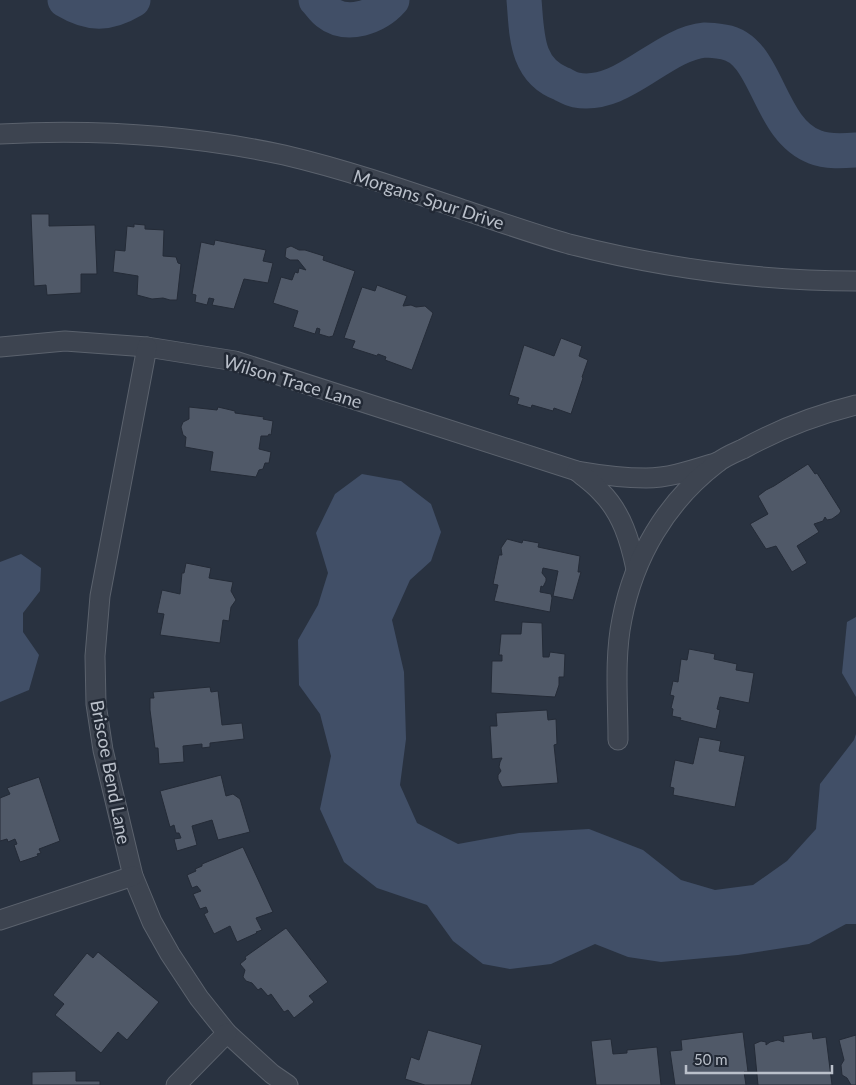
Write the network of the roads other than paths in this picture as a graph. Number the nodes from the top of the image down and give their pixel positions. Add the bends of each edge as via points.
1 (0, 134) edge
2 (856, 282) edge
3 (0, 347) edge
4 (147, 347) junction
5 (856, 405) edge
6 (718, 462) junction
7 (577, 472) junction
8 (636, 569) junction
9 (618, 740) dead end
10 (133, 876) junction
11 (0, 920) edge
12 (227, 1034) junction
13 (176, 1085) edge
14 (288, 1085) edge

1 - 2 street, Morgans Spur Drive via 87,132 149,135 284,155 422,195 569,244 728,274
3 - 4 street, Wilson Trace Lane via 65,341
4 - 7 street, Wilson Trace Lane via 235,361
4 - 10 street, Briscoe Bend Lane via 100,596 95,656 96,704 103,750
5 - 6 street via 821,414
6 - 7 street, Wilson Trace Lane via 682,473 648,478
6 - 8 street via 690,486 667,514 649,540
7 - 8 street, Wilson Trace Lane via 602,492 618,515 629,539
8 - 9 street via 620,636
10 - 11 street
10 - 12 street, Briscoe Bend Lane via 152,922 170,954
12 - 13 street
12 - 14 street, Briscoe Bend Lane

